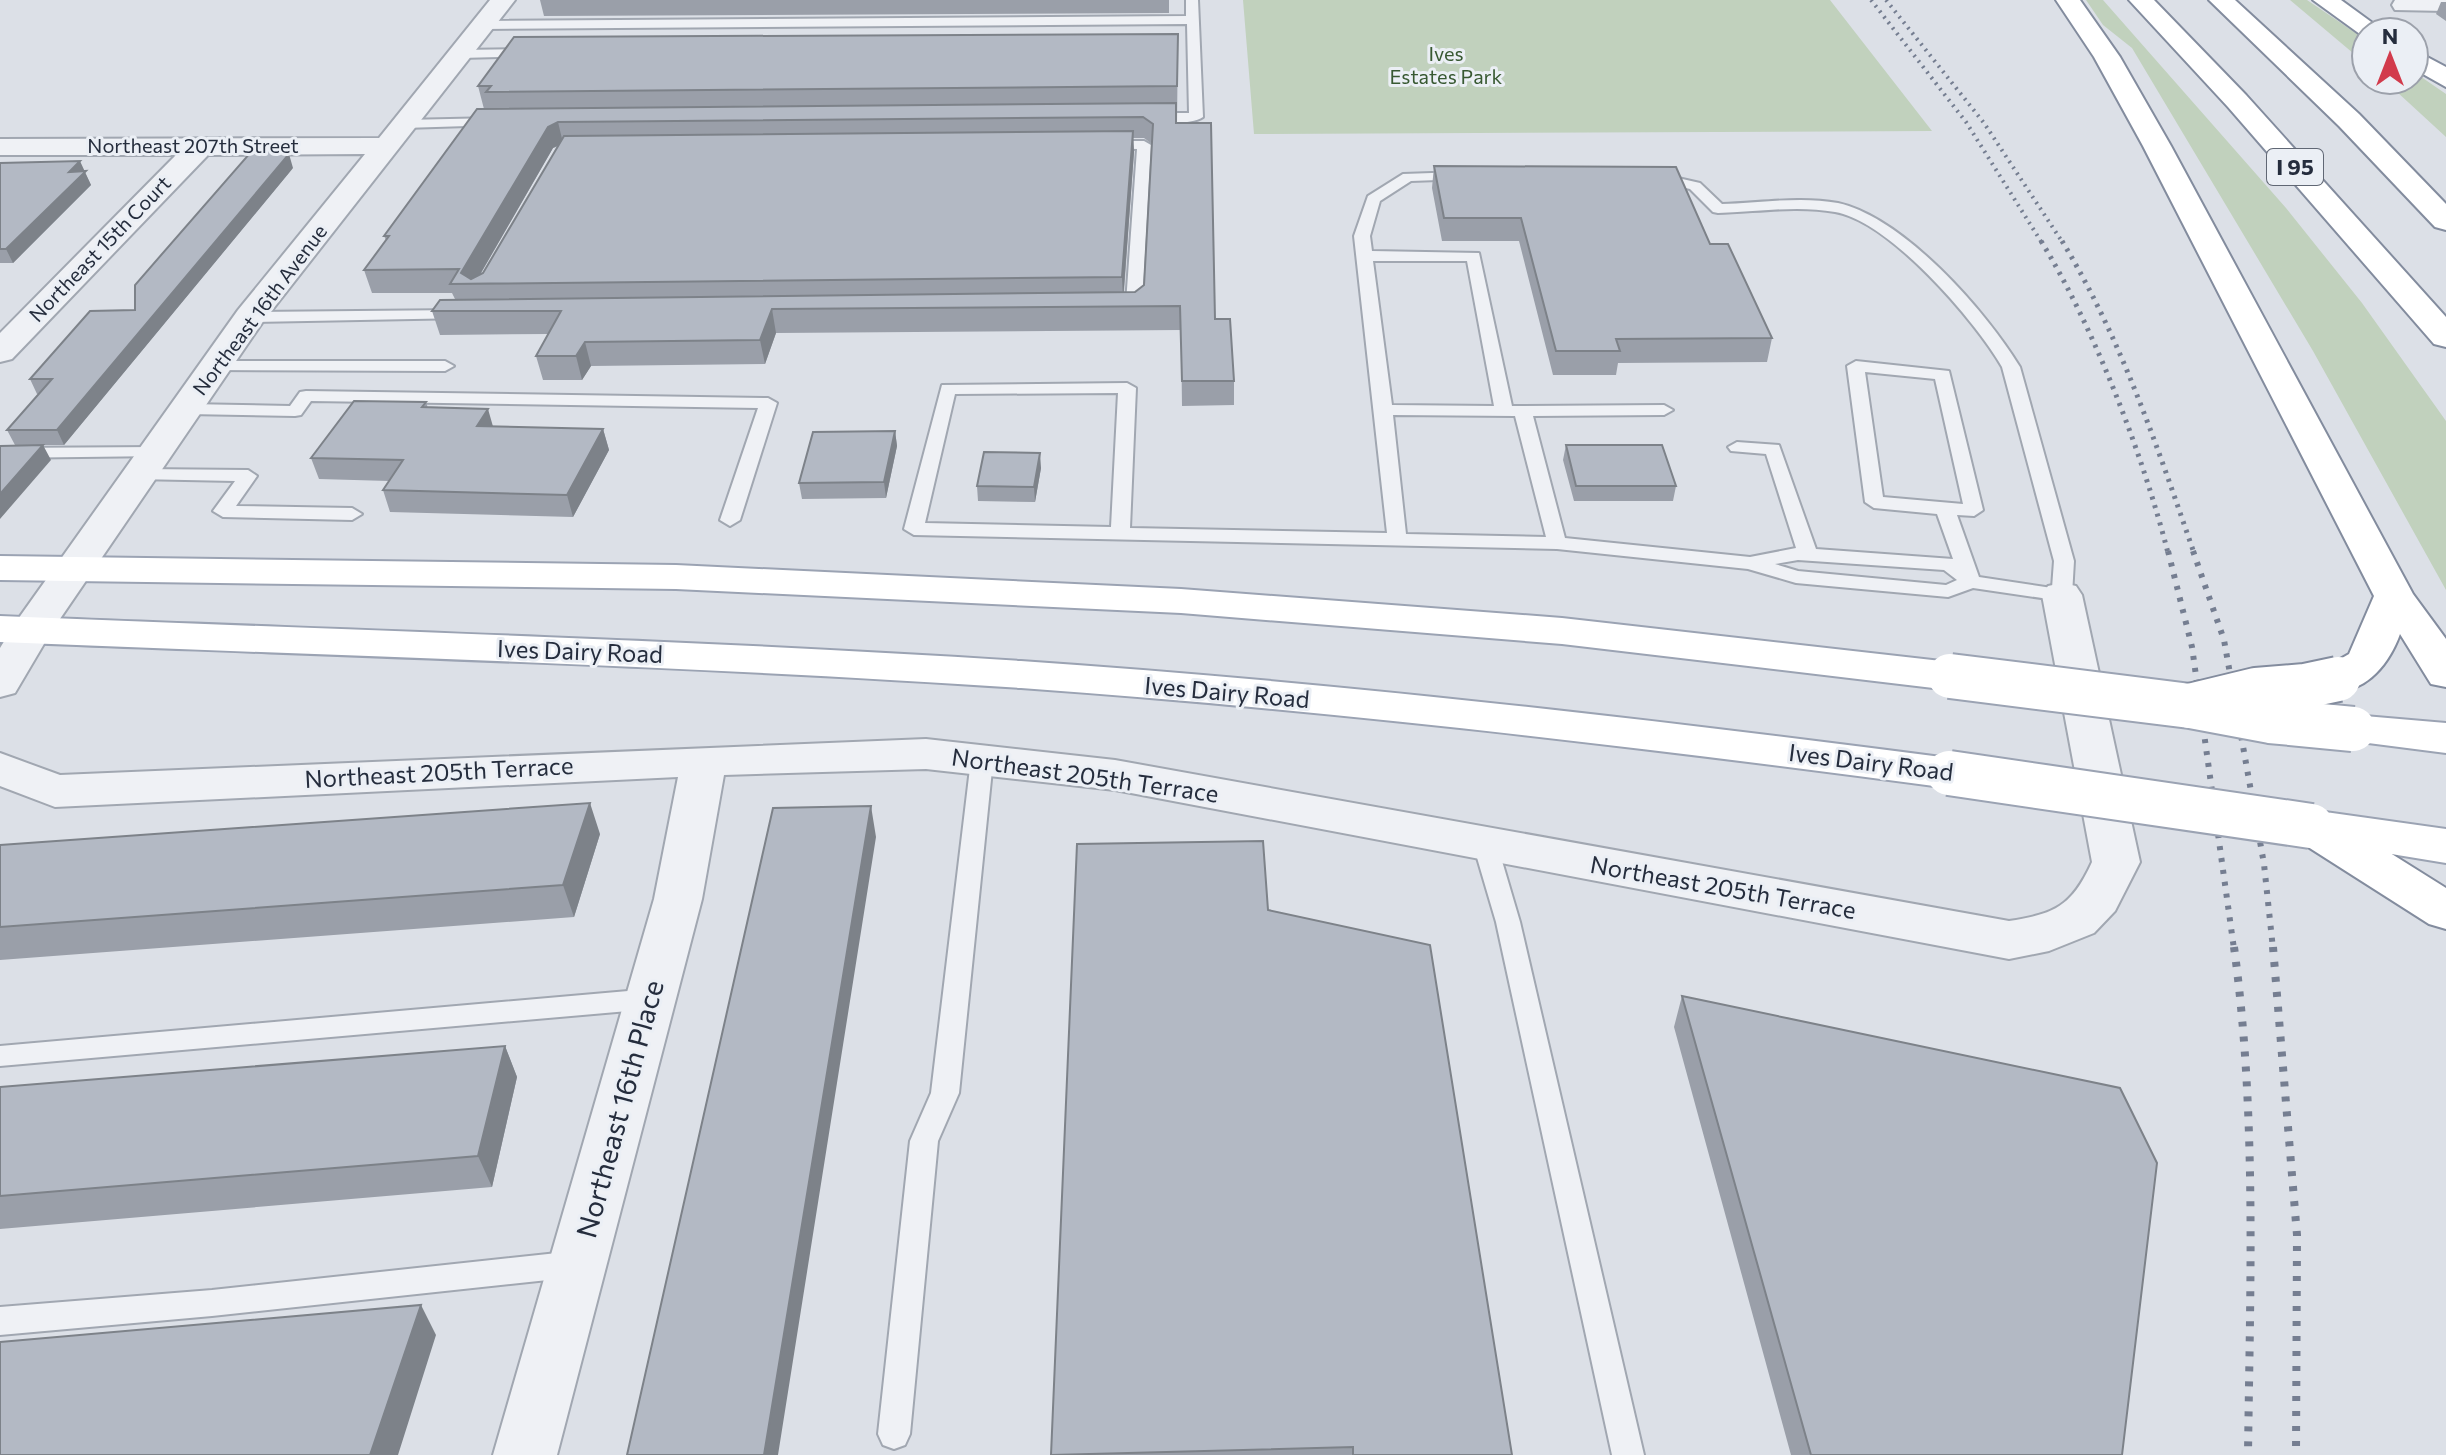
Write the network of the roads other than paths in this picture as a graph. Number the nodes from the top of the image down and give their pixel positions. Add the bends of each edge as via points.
1 (503, 0) edge
2 (1192, 0) edge
3 (2068, 0) edge
4 (2141, 0) edge
5 (2171, 0) edge
6 (2221, 0) edge
7 (2250, 0) edge
8 (2325, 0) edge
9 (2446, 4) edge
10 (2404, 5) dead end
11 (2350, 17) edge
12 (1193, 20) junction
13 (483, 25) junction
14 (539, 53) edge
15 (460, 54) junction
16 (2272, 100) dead end
17 (1133, 117) edge
18 (506, 122) edge
19 (395, 135) junction
20 (1082, 145) edge
21 (201, 146) junction
22 (0, 147) edge
23 (1631, 175) edge
24 (1472, 176) edge
25 (2446, 190) edge
26 (2446, 221) edge
27 (1365, 256) junction
28 (50, 298) junction
29 (13, 299) dead end
30 (1103, 309) edge
31 (472, 315) edge
32 (250, 317) junction
33 (2446, 337) edge
34 (0, 352) edge
35 (216, 366) junction
36 (445, 366) dead end
37 (187, 409) junction
38 (1384, 410) junction
39 (1514, 410) junction
40 (1664, 410) dead end
41 (1737, 447) dead end
42 (0, 453) edge
43 (149, 463) junction
44 (1945, 509) junction
45 (352, 514) dead end
46 (730, 520) dead end
47 (1120, 533) junction
48 (1397, 541) junction
49 (1557, 543) junction
50 (1808, 555) junction
51 (1750, 563) junction
52 (0, 568) edge
53 (77, 569) junction
54 (1971, 582) junction
55 (2062, 595) junction
56 (2394, 596) junction
57 (16, 630) edge
58 (2446, 674) edge
59 (0, 683) edge
60 (2190, 706) junction
61 (2446, 738) edge
62 (982, 760) junction
63 (704, 761) junction
64 (0, 768) edge
65 (2311, 826) junction
66 (1485, 844) junction
67 (2446, 846) edge
68 (2441, 908) edge
69 (651, 999) junction
70 (0, 1056) edge
71 (578, 1264) junction
72 (0, 1321) edge
73 (894, 1434) dead end
74 (525, 1455) edge
75 (1628, 1455) edge

1 - 13 street, Northeast 16th Avenue
2 - 12 lane
3 - 56 main road via 2157,146
4 - 33 main road, I 95
5 - 16 main road
6 - 26 main road via 2349,120
7 - 25 main road
8 - 11 main road
9 - 10 street
12 - 13 lane
12 - 17 lane via 1186,49 1196,117
13 - 15 street, Northeast 16th Avenue
14 - 15 lane
15 - 19 street, Northeast 16th Avenue
18 - 19 lane
19 - 21 street, Northeast 207th Street
19 - 32 street, Northeast 16th Avenue
20 - 30 lane via 1144,145 1134,308
21 - 22 street, Northeast 207th Street
21 - 28 street, Northeast 15th Court
23 - 55 lane via 1695,186 1718,209 1837,207 1898,236 2011,367 2064,561
24 - 27 lane via 1408,177 1373,199 1362,236
27 - 38 lane
27 - 39 lane via 1474,256
28 - 29 street
28 - 34 street, Northeast 15th Court
31 - 32 lane
32 - 35 street, Northeast 16th Avenue
35 - 36 lane
35 - 37 street, Northeast 16th Avenue
37 - 43 street, Northeast 16th Avenue
37 - 46 lane via 295,411 306,396 768,403
38 - 39 lane
38 - 48 lane
39 - 40 lane
39 - 49 lane
41 - 50 lane via 1773,449
42 - 43 lane
43 - 45 lane via 248,476 223,511
43 - 53 street, Northeast 16th Avenue
44 - 44 lane via 1974,510 1943,375 1856,366 1874,502
44 - 54 lane
47 - 47 lane via 914,529 948,389 1127,388
47 - 48 lane
48 - 49 lane
49 - 51 lane
50 - 51 lane
50 - 54 lane via 1949,564
51 - 54 lane via 1796,577 1948,591
52 - 53 main road
53 - 57 street, Northeast 16th Avenue
53 - 60 main road, bridge via 676,577 1181,601 1562,631
54 - 55 lane
55 - 66 street, Northeast 205th Terrace via 2116,862 2089,912 2058,932 2009,940
56 - 58 main road
56 - 60 main road, bridge via 2366,662 2338,679
57 - 59 street
57 - 65 main road, Ives Dairy Road, bridge via 633,653 1023,676 1431,713 1949,773
60 - 61 main road, bridge via 2270,721
62 - 63 street, Northeast 205th Terrace via 926,754
62 - 66 street, Northeast 205th Terrace via 1115,775
62 - 73 lane via 945,1093 924,1141
63 - 64 street, Northeast 205th Terrace via 55,791
63 - 69 street, Northeast 16th Place via 678,899
65 - 67 main road, Ives Dairy Road
65 - 68 main road
66 - 75 lane via 1508,922
69 - 70 lane
69 - 71 street, Northeast 16th Place
71 - 72 lane
71 - 74 street, Northeast 16th Place

